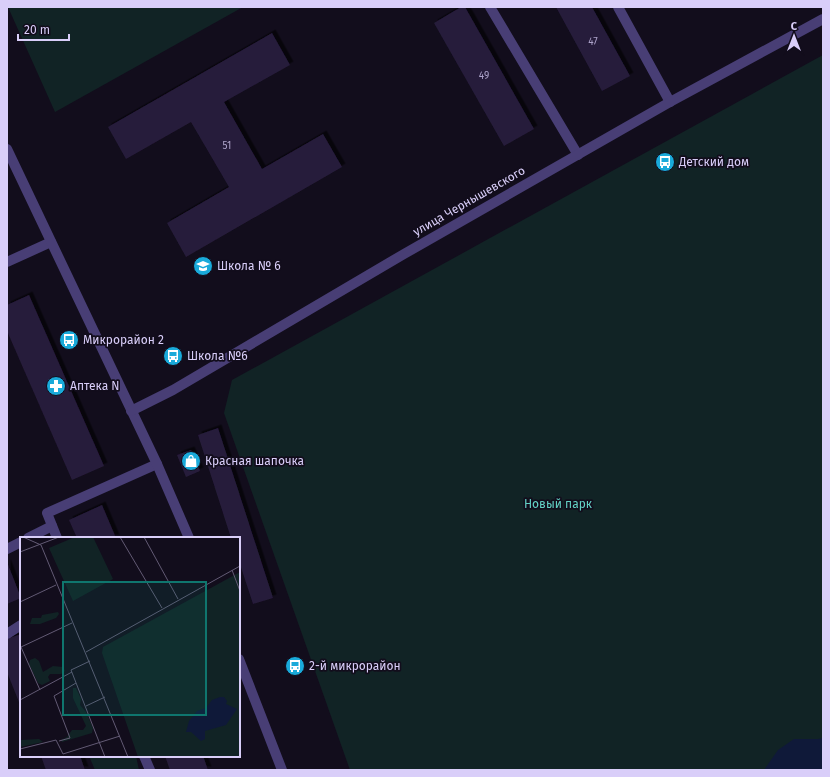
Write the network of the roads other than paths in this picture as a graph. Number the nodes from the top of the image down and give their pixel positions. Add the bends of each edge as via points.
1 (490, 7) edge
2 (618, 7) edge
3 (823, 19) edge
4 (670, 102) junction
5 (7, 149) edge
6 (578, 155) junction
7 (51, 242) junction
8 (7, 262) edge
9 (132, 411) junction
10 (156, 464) junction
11 (52, 526) junction
12 (30, 537) edge
13 (57, 537) edge
14 (189, 537) edge
15 (20, 542) edge
16 (7, 549) edge
17 (20, 627) edge
18 (7, 634) edge
19 (240, 664) edge
20 (242, 675) edge
21 (144, 757) edge
22 (150, 770) edge
23 (282, 770) edge

1 - 6 street
2 - 4 street
3 - 4 street, улица Чернышевского
4 - 6 street, улица Чернышевского
5 - 7 street
6 - 9 street, улица Чернышевского via 173,390
7 - 8 street
7 - 9 street
9 - 10 street
10 - 11 street via 47,513
10 - 14 street
11 - 12 street
11 - 13 street
15 - 16 street
17 - 18 street
19 - 20 street
20 - 23 street
21 - 22 street

